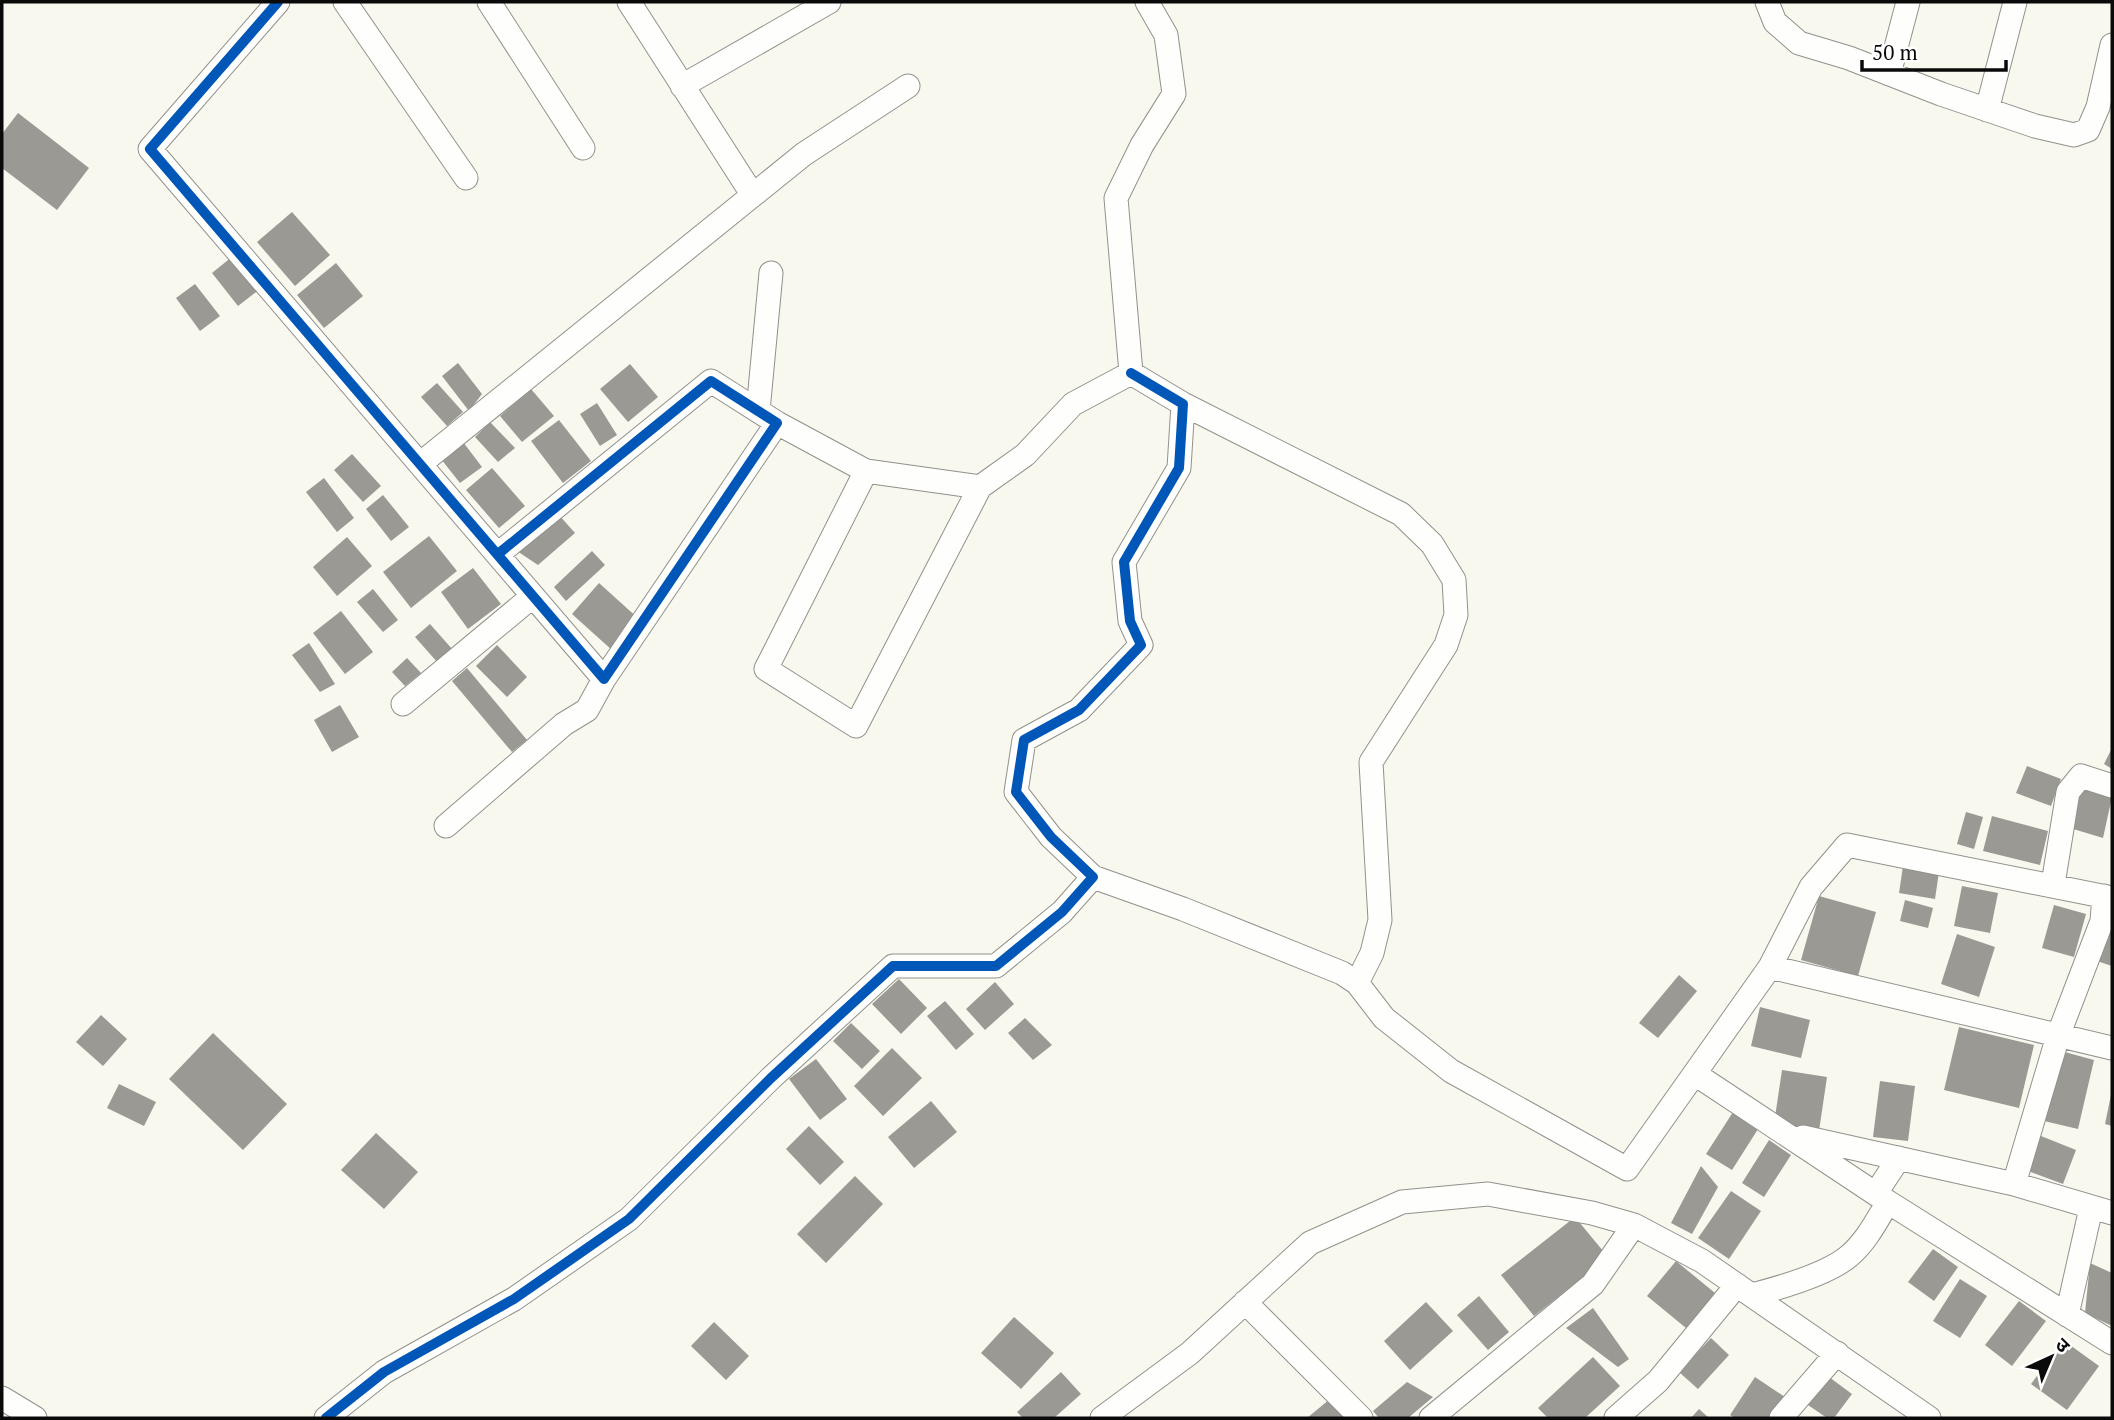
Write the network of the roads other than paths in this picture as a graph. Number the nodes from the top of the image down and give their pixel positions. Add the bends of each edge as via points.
1 (278, 2) edge
2 (345, 2) edge
3 (489, 2) edge
4 (632, 2) edge
5 (829, 2) edge
6 (1147, 2) edge
7 (1767, 2) edge
8 (1908, 2) edge
9 (2015, 2) edge
10 (2112, 44) edge
11 (1889, 74) junction
12 (682, 86) junction
13 (908, 86) dead end
14 (1987, 110) junction
15 (583, 148) dead end
16 (466, 178) dead end
17 (752, 194) junction
18 (771, 273) dead end
19 (1130, 373) junction
20 (1183, 404) junction
21 (768, 417) junction
22 (420, 464) junction
23 (866, 471) junction
24 (980, 487) junction
25 (498, 554) junction
26 (533, 596) junction
27 (604, 679) junction
28 (403, 704) dead end
29 (2112, 786) edge
30 (446, 826) dead end
31 (1093, 877) junction
32 (2053, 884) junction
33 (2108, 897) edge
34 (1770, 967) junction
35 (1357, 984) junction
36 (2058, 1036) junction
37 (2112, 1048) edge
38 (1695, 1074) junction
39 (1789, 1134) junction
40 (1899, 1158) junction
41 (2014, 1184) junction
42 (1882, 1198) junction
43 (2102, 1210) edge
44 (1634, 1225) junction
45 (1745, 1290) junction
46 (1245, 1301) junction
47 (2067, 1315) junction
48 (2112, 1343) edge
49 (1837, 1353) junction
50 (2, 1398) edge
51 (35, 1418) edge
52 (326, 1418) edge
53 (1102, 1418) edge
54 (1361, 1418) edge
55 (1432, 1418) edge
56 (1616, 1418) edge
57 (1781, 1418) edge
58 (1929, 1418) edge

1 - 22 street via 149,149
2 - 16 street
3 - 15 street
4 - 12 street
5 - 12 street
6 - 19 street via 1166,35 1174,94 1116,198
7 - 11 street via 1775,22 1799,43
8 - 11 street
9 - 14 street
10 - 14 street via 2088,130 2074,135
11 - 14 street
12 - 17 street
13 - 17 street
17 - 22 street
18 - 21 street
19 - 20 street
19 - 24 street via 1073,404 1024,455
20 - 31 street via 1179,468 1124,562 1130,621 1141,645 1079,710 1024,740 1016,792 1051,837
20 - 35 street via 1401,514 1432,544 1454,580 1456,615 1446,645 1371,762 1380,920 1372,953
21 - 23 street
21 - 25 street via 711,381
21 - 27 street
22 - 25 street
23 - 24 street
23 - 24 street via 766,668 856,726
25 - 26 street
26 - 27 street
26 - 28 street
27 - 30 street via 587,710 564,724
29 - 32 street via 2081,776 2068,792
31 - 35 street via 1318,963
31 - 52 street via 1062,912 996,966 893,966 771,1078 629,1219 513,1299 384,1372
32 - 33 street
32 - 34 street via 1847,845 1811,887
33 - 36 street
34 - 36 street
34 - 38 street
35 - 38 street via 1384,1018 1451,1071 1627,1169
36 - 37 street
36 - 41 street
38 - 39 street
39 - 40 street
39 - 42 street
40 - 41 street
40 - 42 street
41 - 43 street
42 - 45 street via 1863,1241 1848,1257 1786,1286
42 - 47 street
43 - 47 street
44 - 45 street
44 - 46 street via 1488,1194 1402,1202 1310,1243
44 - 55 street via 1593,1284
45 - 49 street
45 - 56 street
46 - 53 street via 1191,1353
46 - 54 street
47 - 48 street
49 - 57 street
49 - 58 street
50 - 51 street

